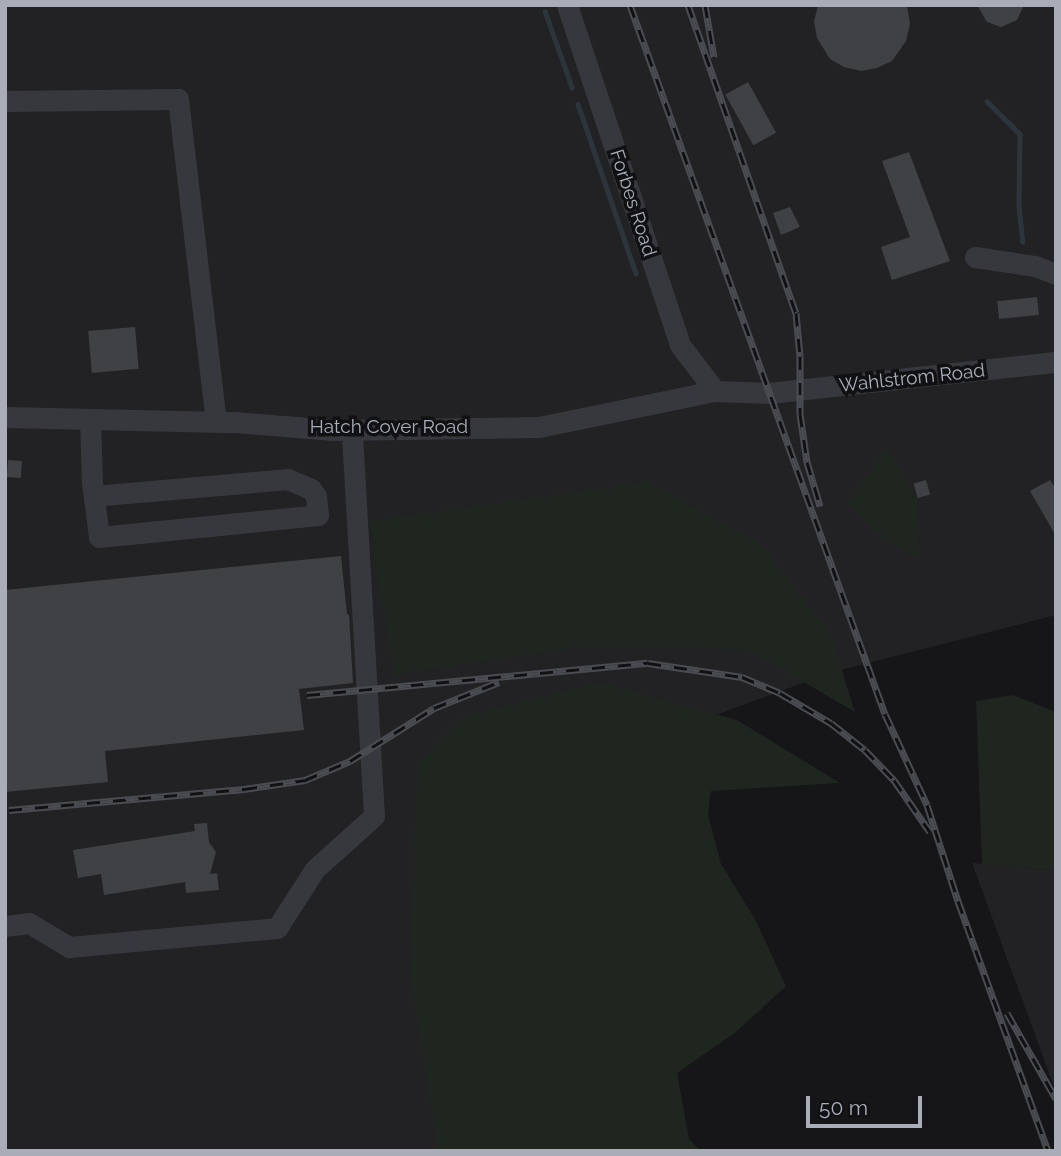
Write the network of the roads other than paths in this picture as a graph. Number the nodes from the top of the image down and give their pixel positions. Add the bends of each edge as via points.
1 (567, 5) edge
2 (5, 101) edge
3 (975, 257) dead end
4 (1056, 274) edge
5 (1056, 362) edge
6 (715, 391) junction
7 (769, 393) joint
8 (5, 417) edge
9 (90, 419) junction
10 (216, 421) junction
11 (352, 430) junction
12 (95, 496) junction
13 (356, 505) junction
14 (317, 509) junction
15 (5, 926) edge

1 - 6 street, Forbes Road via 680,345
2 - 10 street via 178,99
3 - 4 street via 1035,266
5 - 7 street, Wahlstrom Road
6 - 7 street, Hatch Cover Road
6 - 11 street, Hatch Cover Road via 539,427
8 - 9 street, Hatch Cover Road
9 - 10 street, Hatch Cover Road
9 - 12 street
10 - 11 street, Hatch Cover Road
11 - 13 street
12 - 14 street via 288,479 311,489
12 - 14 street via 99,537 318,515
13 - 14 street
13 - 15 street via 374,816 315,869 277,928 69,947 29,923

